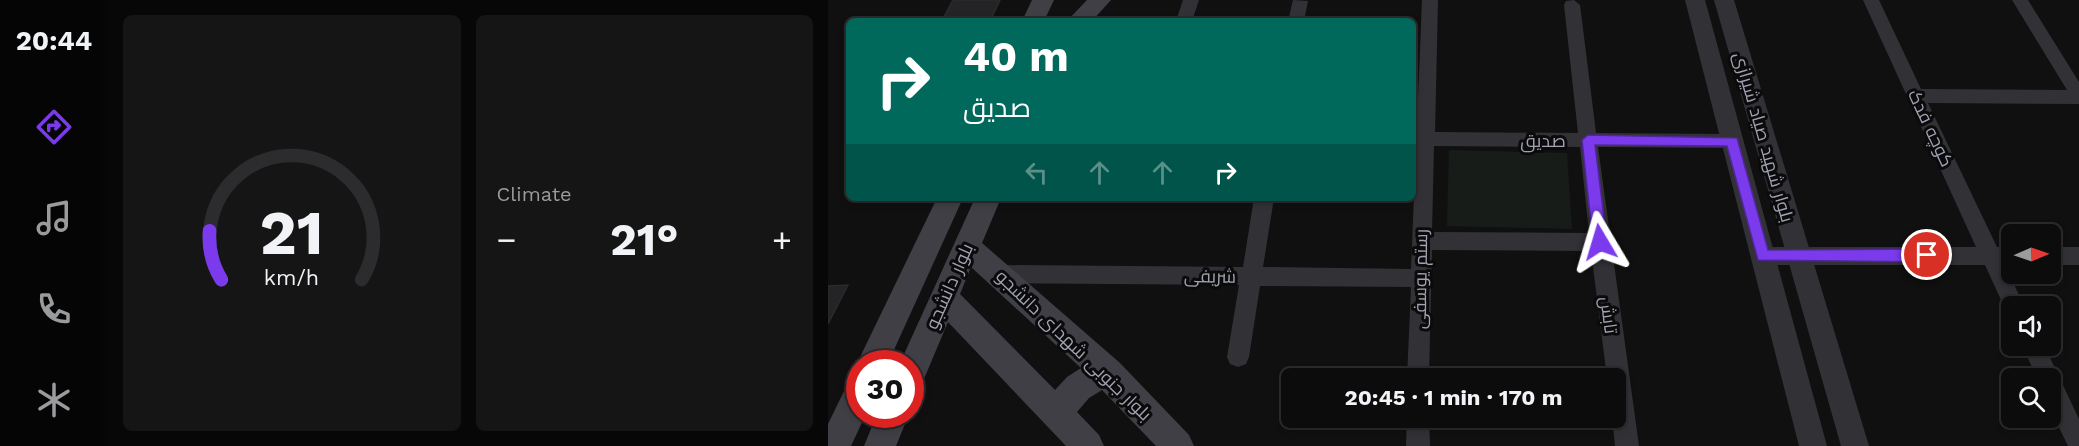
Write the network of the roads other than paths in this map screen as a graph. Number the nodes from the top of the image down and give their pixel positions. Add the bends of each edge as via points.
1 (1043, 0) edge
2 (1074, 0) edge
3 (1100, 0) edge
4 (1191, 0) edge
5 (1431, 0) edge
6 (1695, 0) edge
7 (1724, 0) edge
8 (1871, 0) edge
9 (2020, 0) edge
10 (1300, 1) edge
11 (1572, 5) dead end
12 (1034, 18) edge
13 (1066, 18) edge
14 (1081, 18) edge
15 (1185, 18) edge
16 (1297, 18) edge
17 (1916, 96) junction
18 (2079, 96) edge
19 (1425, 139) junction
20 (1588, 140) junction
21 (1732, 141) junction
22 (949, 201) edge
23 (987, 201) edge
24 (1263, 201) edge
25 (1421, 241) junction
26 (1600, 242) junction
27 (968, 246) junction
28 (1799, 255) junction
29 (1763, 256) junction
30 (2001, 256) edge
31 (2061, 256) edge
32 (2079, 256) edge
33 (1001, 274) junction
34 (1250, 276) junction
35 (1420, 278) junction
36 (944, 298) junction
37 (879, 350) edge
38 (921, 350) edge
39 (1238, 357) dead end
40 (1418, 368) edge
41 (1109, 373) junction
42 (2061, 406) edge
43 (1058, 415) junction
44 (846, 421) edge
45 (887, 428) edge
46 (1418, 428) edge
47 (2079, 444) edge
48 (834, 446) edge
49 (880, 446) edge
50 (1088, 446) edge
51 (1178, 446) edge
52 (1418, 446) edge
53 (1627, 446) edge
54 (1813, 446) edge
55 (1855, 446) edge

1 - 12 main road
2 - 13 main road
3 - 14 main road
4 - 15 street
5 - 19 street, رستم یوسفی
6 - 21 street, بلوار شهید صیاد شیرازی
7 - 28 street, بلوار شهید صیاد شیرازی
8 - 17 street, کوچه فدک
9 - 18 street
10 - 16 street
11 - 20 street, تابش
17 - 18 street
17 - 30 street, کوچه فدک
19 - 20 street, صدیق
19 - 25 street, رستم یوسفی
20 - 21 street, صدیق
20 - 26 street, تابش
21 - 29 street, بلوار شهید صیاد شیرازی
22 - 37 main road, بلوار دانشجو
23 - 27 main road, بلوار دانشجو
24 - 34 street
25 - 26 street
25 - 35 street, رستم یوسفی
26 - 53 street, تابش
27 - 33 main road, بلوار جنوبی شهدای دانشجو
27 - 36 main road, بلوار دانشجو
28 - 29 street
28 - 30 street
28 - 55 street, بلوار شهید صیاد شیرازی
29 - 54 street, بلوار شهید صیاد شیرازی
31 - 32 street
33 - 34 street, شریفی
33 - 41 main road, بلوار جنوبی شهدای دانشجو
34 - 35 street, شریفی
34 - 39 street
35 - 40 street, رستم یوسفی
36 - 38 main road, بلوار دانشجو
36 - 43 main road
41 - 43 main road via 1078,386 1065,399
41 - 51 main road, بلوار جنوبی شهدای دانشجو
42 - 47 street
43 - 50 main road
44 - 48 main road
45 - 49 main road
46 - 52 street

